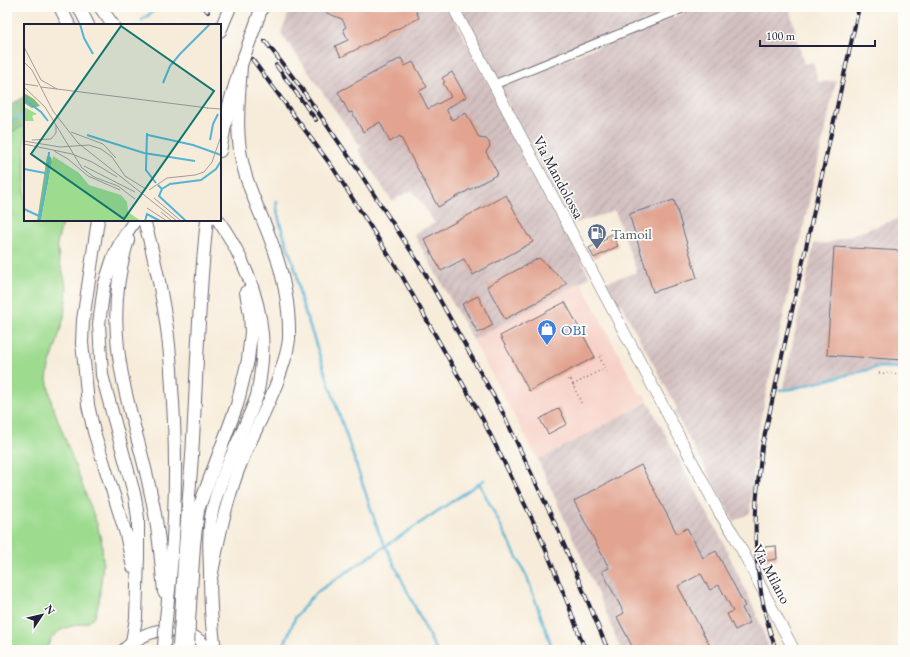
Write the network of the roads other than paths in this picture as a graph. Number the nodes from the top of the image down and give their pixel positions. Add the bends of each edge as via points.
1 (60, 7) edge
2 (79, 7) edge
3 (100, 7) edge
4 (229, 7) edge
5 (262, 7) edge
6 (453, 7) edge
7 (686, 7) edge
8 (67, 24) edge
9 (88, 24) edge
10 (112, 24) edge
11 (215, 24) edge
12 (221, 28) edge
13 (241, 65) junction
14 (493, 85) junction
15 (221, 146) edge
16 (98, 221) edge
17 (144, 221) edge
18 (207, 221) edge
19 (219, 222) edge
20 (133, 223) edge
21 (661, 403) joint
22 (720, 514) junction
23 (210, 583) junction
24 (136, 588) junction
25 (166, 619) junction
26 (185, 621) junction
27 (128, 646) edge
28 (164, 648) edge
29 (182, 648) edge
30 (209, 650) edge
31 (215, 650) edge
32 (788, 650) edge
33 (794, 650) edge

1 - 8 highway
2 - 9 highway
3 - 10 highway
4 - 11 highway
4 - 12 highway
5 - 13 highway
6 - 14 main road, Via Mandolossa
7 - 14 street
13 - 15 highway via 229,105
13 - 23 highway via 238,137 244,172 271,239 282,277 288,308 289,340 285,360 270,401 242,460 230,493
14 - 21 main road, Via Mandolossa
16 - 24 highway via 83,320 82,343 88,405 126,534
17 - 25 highway via 166,316 174,415 175,503
18 - 26 highway via 183,572
19 - 23 highway via 235,246 249,280 259,313 263,348 257,396 213,505 209,542
19 - 26 highway via 236,256 244,282 251,332 248,360 237,405 198,510
20 - 24 highway via 113,258 104,286 99,324 102,375 138,518
20 - 25 highway via 121,263 118,285 118,348 156,519
21 - 22 main road, Via Milano
22 - 32 main road, Via Milano via 728,536
22 - 33 main road, Via Milano via 733,533
23 - 31 highway
24 - 27 highway via 136,618
25 - 28 highway, bridge
26 - 29 highway, bridge
27 - 30 highway via 144,635 172,630 198,639

